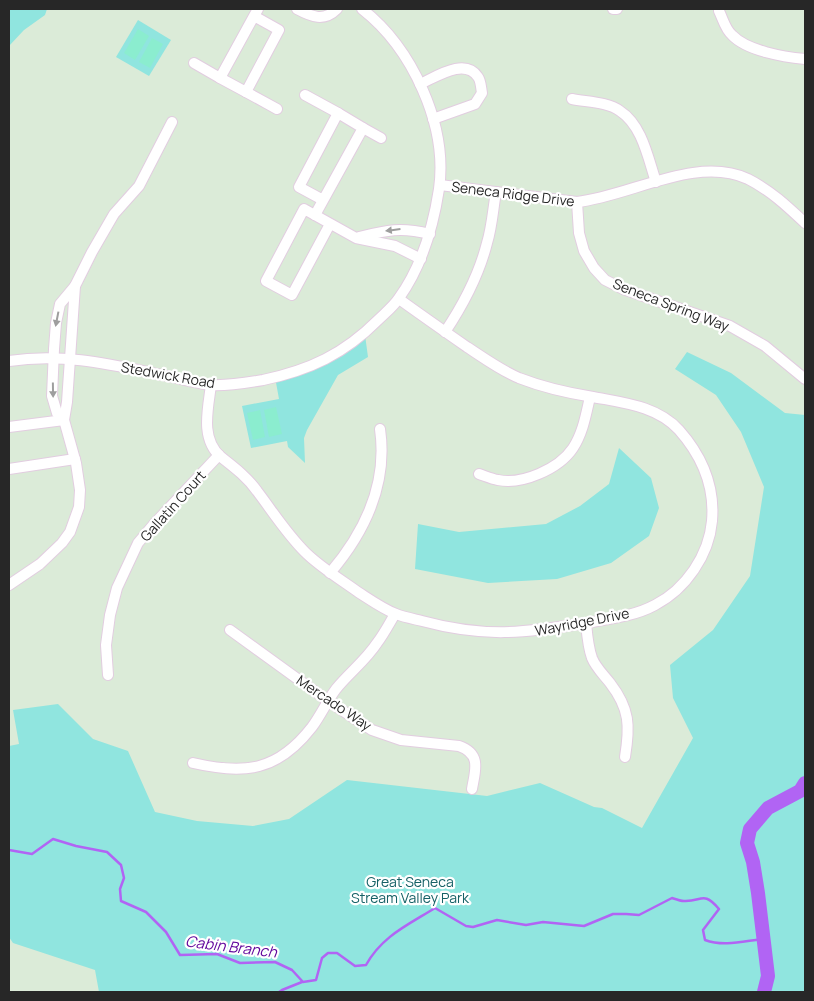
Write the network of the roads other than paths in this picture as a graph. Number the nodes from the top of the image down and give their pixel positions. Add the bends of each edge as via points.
1 (297, 9) edge
2 (337, 9) edge
3 (362, 9) edge
4 (613, 9) edge
5 (617, 9) edge
6 (720, 11) dead end
7 (256, 12) edge
8 (805, 59) edge
9 (194, 63) dead end
10 (220, 78) junction
11 (420, 84) junction
12 (246, 92) junction
13 (305, 95) dead end
14 (572, 99) dead end
15 (277, 109) dead end
16 (338, 113) junction
17 (433, 119) junction
18 (172, 122) dead end
19 (363, 128) junction
20 (380, 138) dead end
21 (656, 182) junction
22 (440, 185) junction
23 (496, 192) junction
24 (323, 200) junction
25 (578, 202) junction
26 (315, 215) junction
27 (805, 223) edge
28 (330, 224) junction
29 (430, 234) junction
30 (356, 238) junction
31 (421, 259) junction
32 (75, 286) junction
33 (399, 299) junction
34 (445, 332) junction
35 (54, 357) junction
36 (69, 359) junction
37 (9, 361) edge
38 (805, 379) edge
39 (210, 385) junction
40 (590, 397) junction
41 (64, 420) junction
42 (9, 427) edge
43 (380, 429) dead end
44 (219, 455) junction
45 (75, 460) junction
46 (9, 469) edge
47 (479, 474) dead end
48 (330, 573) junction
49 (9, 585) edge
50 (395, 614) junction
51 (586, 623) junction
52 (230, 630) dead end
53 (108, 674) dead end
54 (328, 700) junction
55 (625, 757) dead end
56 (193, 763) dead end
57 (472, 789) dead end

1 - 2 street via 323,18
3 - 11 street, Stedwick Road via 392,39
4 - 5 street
6 - 8 street via 727,30 750,48
7 - 10 street
7 - 12 street via 279,30
9 - 10 street
10 - 12 street
11 - 17 street, Stedwick Road
11 - 17 street via 457,68 466,68 479,78 482,93 476,104
12 - 15 street
13 - 16 street
14 - 21 street via 620,110 641,137
16 - 19 street
16 - 24 street via 299,187
17 - 22 street, Stedwick Road
18 - 32 street via 139,186 114,214
19 - 20 street
19 - 24 street
21 - 25 street, Seneca Ridge Drive via 597,200
21 - 27 street, Seneca Ridge Drive via 681,174 708,172 747,178 782,201
22 - 23 street, Seneca Ridge Drive
22 - 29 street, Stedwick Road
23 - 25 street, Seneca Ridge Drive
23 - 34 street via 482,259
24 - 26 street
25 - 38 street, Seneca Spring Way via 579,233 584,251 605,280 730,326 765,346
26 - 28 street
26 - 28 street via 304,209 266,281 292,294
28 - 30 street
29 -> 30 street via 398,229
29 - 31 street, Stedwick Road
30 - 31 street via 395,246
31 - 33 street, Stedwick Road
32 -> 35 street via 60,304
32 - 36 street
33 - 34 street, Wayridge Drive
33 - 39 street, Stedwick Road via 364,335 305,369 247,383
34 - 40 street, Wayridge Drive via 507,373 542,386
35 - 36 street, Stedwick Road
35 - 37 street, Stedwick Road
35 -> 41 street via 52,396 57,413
36 - 39 street, Stedwick Road
36 - 41 street
39 - 44 street, Wayridge Drive via 208,437
40 - 47 street via 573,448 553,466 531,477 518,479 498,480
40 - 51 street, Wayridge Drive via 628,403 658,413 678,429 706,470 713,512 711,533 697,565 666,598 654,606 618,618
41 - 42 street
41 - 45 street
43 - 48 street via 381,470 374,502 355,541
44 - 48 street, Wayridge Drive via 245,475 305,552
44 - 53 street, Gallatin Court via 138,543 117,588 110,615 106,645
45 - 46 street
45 - 49 street via 80,490 70,532 51,555
48 - 50 street, Wayridge Drive
50 - 51 street, Wayridge Drive via 439,626 495,633 538,631
50 - 54 street via 377,644
51 - 55 street via 592,657 625,707 629,735
52 - 54 street, Mercado Way
54 - 56 street via 311,728 294,747 267,764 237,770
54 - 57 street, Mercado Way via 384,735 468,749 476,765

